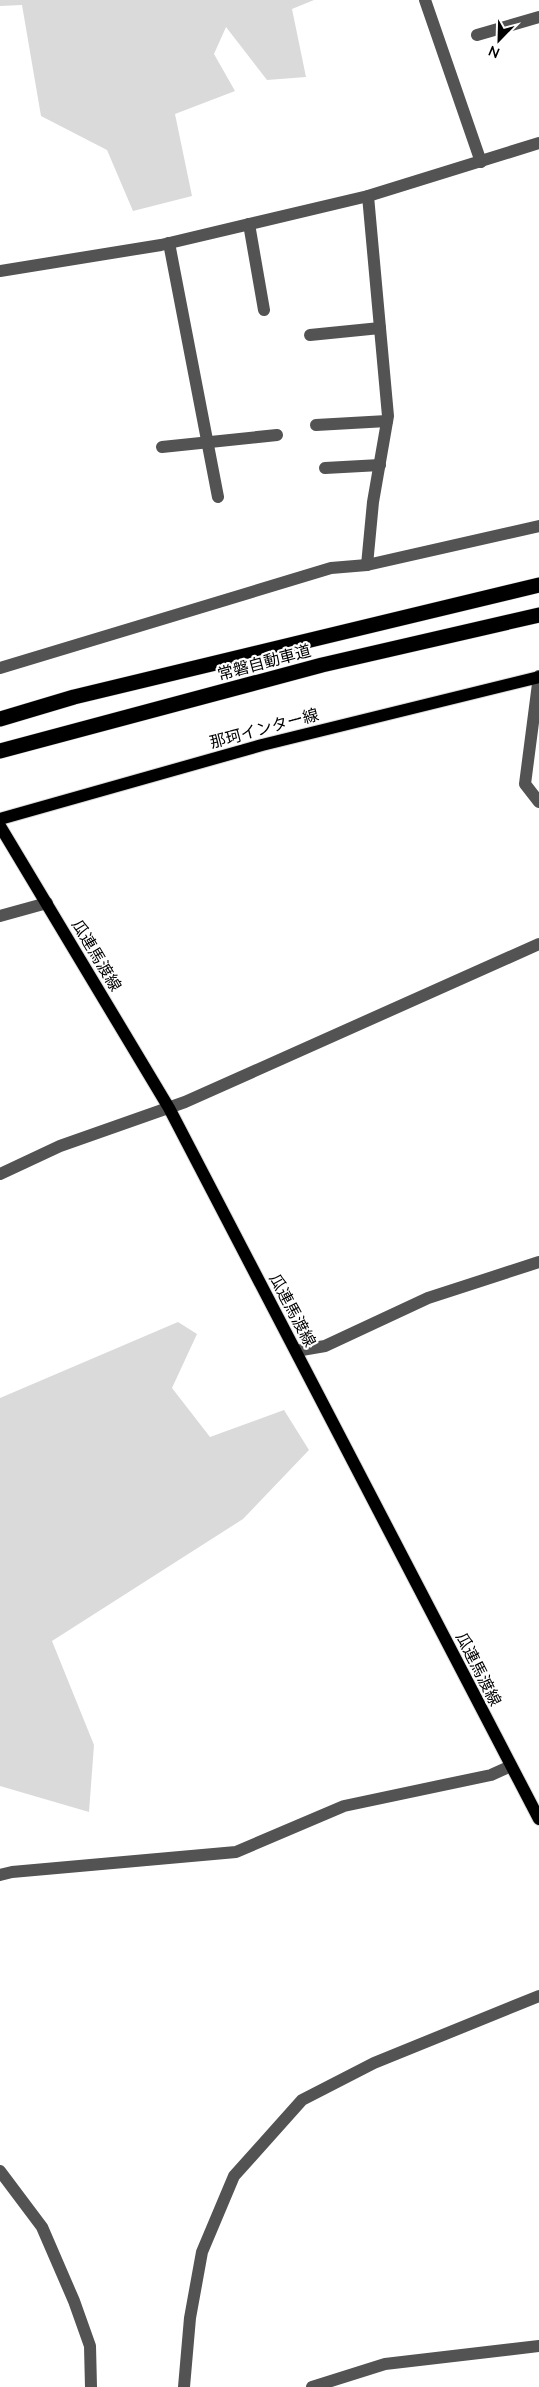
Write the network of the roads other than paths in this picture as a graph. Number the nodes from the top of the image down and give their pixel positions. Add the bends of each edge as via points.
1 (425, 0) edge
2 (539, 17) edge
3 (477, 35) dead end
4 (539, 143) edge
5 (481, 162) junction
6 (368, 196) junction
7 (249, 224) junction
8 (170, 243) junction
9 (0, 271) edge
10 (264, 310) dead end
11 (380, 328) junction
12 (310, 335) dead end
13 (388, 421) junction
14 (316, 425) dead end
15 (277, 435) dead end
16 (207, 442) junction
17 (162, 447) dead end
18 (380, 465) junction
19 (325, 468) dead end
20 (218, 497) dead end
21 (539, 526) edge
22 (367, 565) junction
23 (539, 585) edge
24 (539, 615) edge
25 (0, 668) edge
26 (539, 676) edge
27 (0, 719) edge
28 (0, 751) edge
29 (539, 802) edge
30 (0, 819) edge
31 (0, 826) edge
32 (47, 903) junction
33 (0, 916) edge
34 (539, 944) edge
35 (169, 1108) junction
36 (0, 1174) edge
37 (539, 1262) edge
38 (296, 1351) junction
39 (511, 1766) junction
40 (539, 1819) edge
41 (0, 1875) edge
42 (539, 1996) edge
43 (0, 2172) edge
44 (539, 2346) edge
45 (91, 2387) edge
46 (184, 2387) edge
47 (312, 2387) edge

1 - 5 street
2 - 3 street
4 - 5 street
5 - 6 street
6 - 7 street
6 - 11 street
7 - 8 street
7 - 10 street
8 - 9 street
8 - 16 street
11 - 12 street
11 - 13 street
13 - 14 street
13 - 18 street
15 - 16 street
16 - 17 street
16 - 20 street
18 - 19 street
18 - 22 street
21 - 22 street
22 - 25 street via 331,568
23 - 27 highway, 常磐自動車道 via 84,695
24 - 28 highway, 常磐自動車道 via 322,665
26 - 29 street via 525,784
26 - 30 main road, 那珂インター線 via 271,743
31 - 32 main road, 瓜連馬渡線
32 - 33 street
32 - 35 main road, 瓜連馬渡線
34 - 35 street
35 - 36 street via 60,1146
35 - 38 main road, 瓜連馬渡線
37 - 38 street via 428,1298 325,1346
38 - 39 main road, 瓜連馬渡線
39 - 40 main road, 瓜連馬渡線
39 - 41 street via 491,1775 344,1806 236,1852
42 - 46 street via 374,2063 302,2100 234,2176 202,2252 190,2318
43 - 45 street via 42,2227 74,2301 90,2346
44 - 47 street via 385,2364

